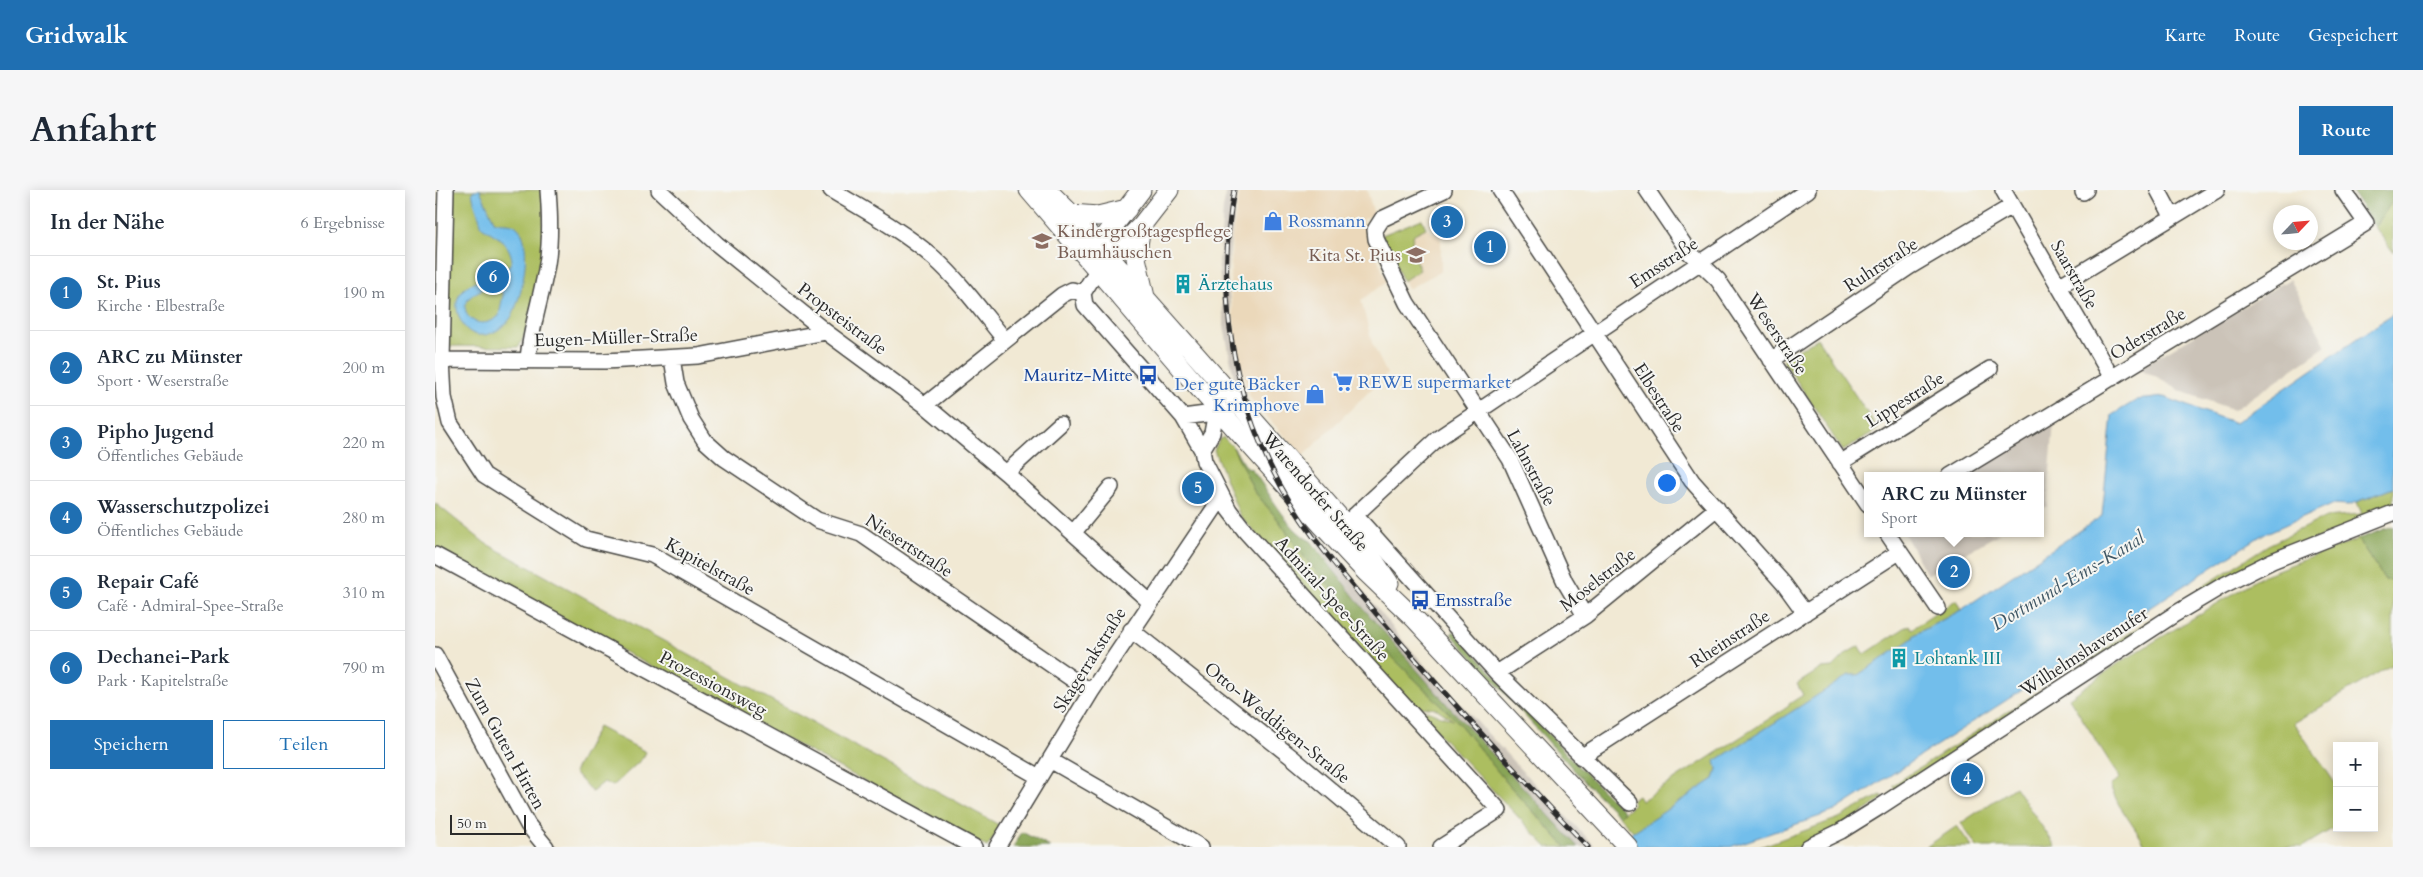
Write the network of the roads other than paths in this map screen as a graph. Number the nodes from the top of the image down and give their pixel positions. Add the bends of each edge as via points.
1 (447, 190) edge
2 (548, 190) edge
3 (659, 190) edge
4 (831, 190) edge
5 (1029, 190) edge
6 (1047, 190) edge
7 (1141, 190) edge
8 (1169, 190) edge
9 (1444, 190) edge
10 (1499, 190) edge
11 (1647, 190) edge
12 (1808, 190) edge
13 (2003, 190) edge
14 (2158, 190) edge
15 (2217, 190) edge
16 (2343, 190) edge
17 (2013, 206) junction
18 (1127, 209) junction
19 (1071, 214) junction
20 (2172, 216) junction
21 (1141, 226) junction
22 (1102, 258) junction
23 (1699, 263) junction
24 (2059, 286) junction
25 (1083, 293) junction
26 (1146, 300) junction
27 (826, 332) junction
28 (1594, 332) junction
29 (1005, 340) junction
30 (671, 358) junction
31 (528, 359) junction
32 (439, 360) edge
33 (1771, 360) junction
34 (1990, 368) dead end
35 (2112, 378) junction
36 (1221, 385) junction
37 (925, 405) junction
38 (1216, 407) junction
39 (1477, 411) junction
40 (1183, 417) junction
41 (1060, 424) dead end
42 (1202, 450) junction
43 (1840, 463) junction
44 (1006, 472) junction
45 (1956, 472) edge
46 (1111, 487) dead end
47 (1222, 497) junction
48 (1864, 498) edge
49 (1717, 508) junction
50 (2393, 513) edge
51 (1344, 525) junction
52 (1075, 532) junction
53 (1890, 537) edge
54 (1899, 552) junction
55 (435, 555) edge
56 (1150, 602) junction
57 (1938, 608) dead end
58 (1805, 613) junction
59 (1585, 616) junction
60 (1131, 630) junction
61 (435, 655) edge
62 (1497, 673) junction
63 (1091, 692) junction
64 (1581, 757) junction
65 (1050, 760) junction
66 (1039, 778) junction
67 (1630, 803) dead end
68 (1622, 841) edge
69 (546, 847) edge
70 (974, 847) edge
71 (997, 847) edge
72 (1201, 847) edge
73 (1398, 847) edge
74 (1441, 847) edge
75 (1808, 847) edge

1 - 32 street, Kapitelstraße
2 - 31 street via 550,236 547,263
3 - 27 street, Propsteistraße via 717,244
4 - 29 street via 934,258 960,284
5 - 22 main road, Warendorfer Straße
6 - 19 main road, Warendorfer Straße
7 - 18 main road
8 - 21 main road
9 - 39 street, Lahnstraße via 1382,219 1375,234 1400,290
10 - 28 street, Elbestraße
11 - 23 street, Weserstraße
12 - 23 street, Emsstraße
13 - 17 street, Saarstraße
14 - 20 street
15 - 20 street
16 - 35 street, Oderstraße via 2366,223
17 - 24 street, Saarstraße
17 - 33 street, Ruhrstraße via 1909,267
18 - 19 main road via 1098,216
18 - 22 main road
19 - 22 main road, Warendorfer Straße
20 - 24 street
21 - 22 main road
21 - 26 main road via 1136,258
22 - 25 street
22 - 26 main road, Warendorfer Straße
22 - 38 main road, Warendorfer Straße
23 - 28 street, Emsstraße
23 - 33 street, Weserstraße via 1718,280
24 - 35 street, Saarstraße
25 - 29 street via 1072,290 1062,295
25 - 40 street via 1085,305
26 - 36 main road, Warendorfer Straße
27 - 30 street, Eugen-Müller-Straße
27 - 37 street, Propsteistraße
28 - 39 street, Emsstraße
28 - 49 street, Elbestraße via 1664,441 1692,481
29 - 37 street
30 - 31 street, Eugen-Müller-Straße
30 - 63 street, Niesertstraße via 676,383 691,419 705,440 724,458 817,520 861,534
31 - 32 street, Eugen-Müller-Straße
32 - 66 street, Kapitelstraße via 449,423 484,475 586,539 652,555
33 - 43 street, Weserstraße
34 - 43 street, Lippestraße
35 - 45 street, Oderstraße
36 - 38 street
36 - 51 main road, Warendorfer Straße
37 - 44 street, Propsteistraße
38 - 40 street via 1206,414
38 - 42 street via 1211,433
38 - 51 main road, Warendorfer Straße
39 - 51 street, Emsstraße via 1437,439
39 - 59 street, Lahnstraße via 1510,459 1565,582
40 - 42 street
41 - 44 street
42 - 47 street, Admiral-Spee-Straße
43 - 48 street, Weserstraße
44 - 52 street, Propsteistraße
46 - 52 street
47 - 56 street, Skagerrakstraße
47 - 74 street, Admiral-Spee-Straße via 1246,532 1499,810
49 - 58 street, Elbestraße via 1785,584
49 - 59 street, Moselstraße
50 - 75 street, Wilhelmshavenufer via 2272,561 2222,586 1878,808
51 - 62 street, Warendorfer Straße
51 - 68 main road, Warendorfer Straße via 1361,543 1416,620
52 - 56 street, Propsteistraße
53 - 54 street
54 - 57 street
54 - 58 street, Rheinstraße
55 - 70 street, Prozessionsweg
56 - 60 street, Skagerrakstraße
58 - 64 street, Rheinstraße
59 - 62 street, Moselstraße
60 - 63 street, Skagerrakstraße
60 - 73 street, Otto-Weddigen-Straße via 1294,759
61 - 69 street, Zum Guten Hirten via 528,825
62 - 64 street, Warendorfer Straße
63 - 65 street, Skagerrakstraße
64 - 67 street, Warendorfer Straße
65 - 66 street, Skagerrakstraße
65 - 72 street
66 - 71 street, Skagerrakstraße

